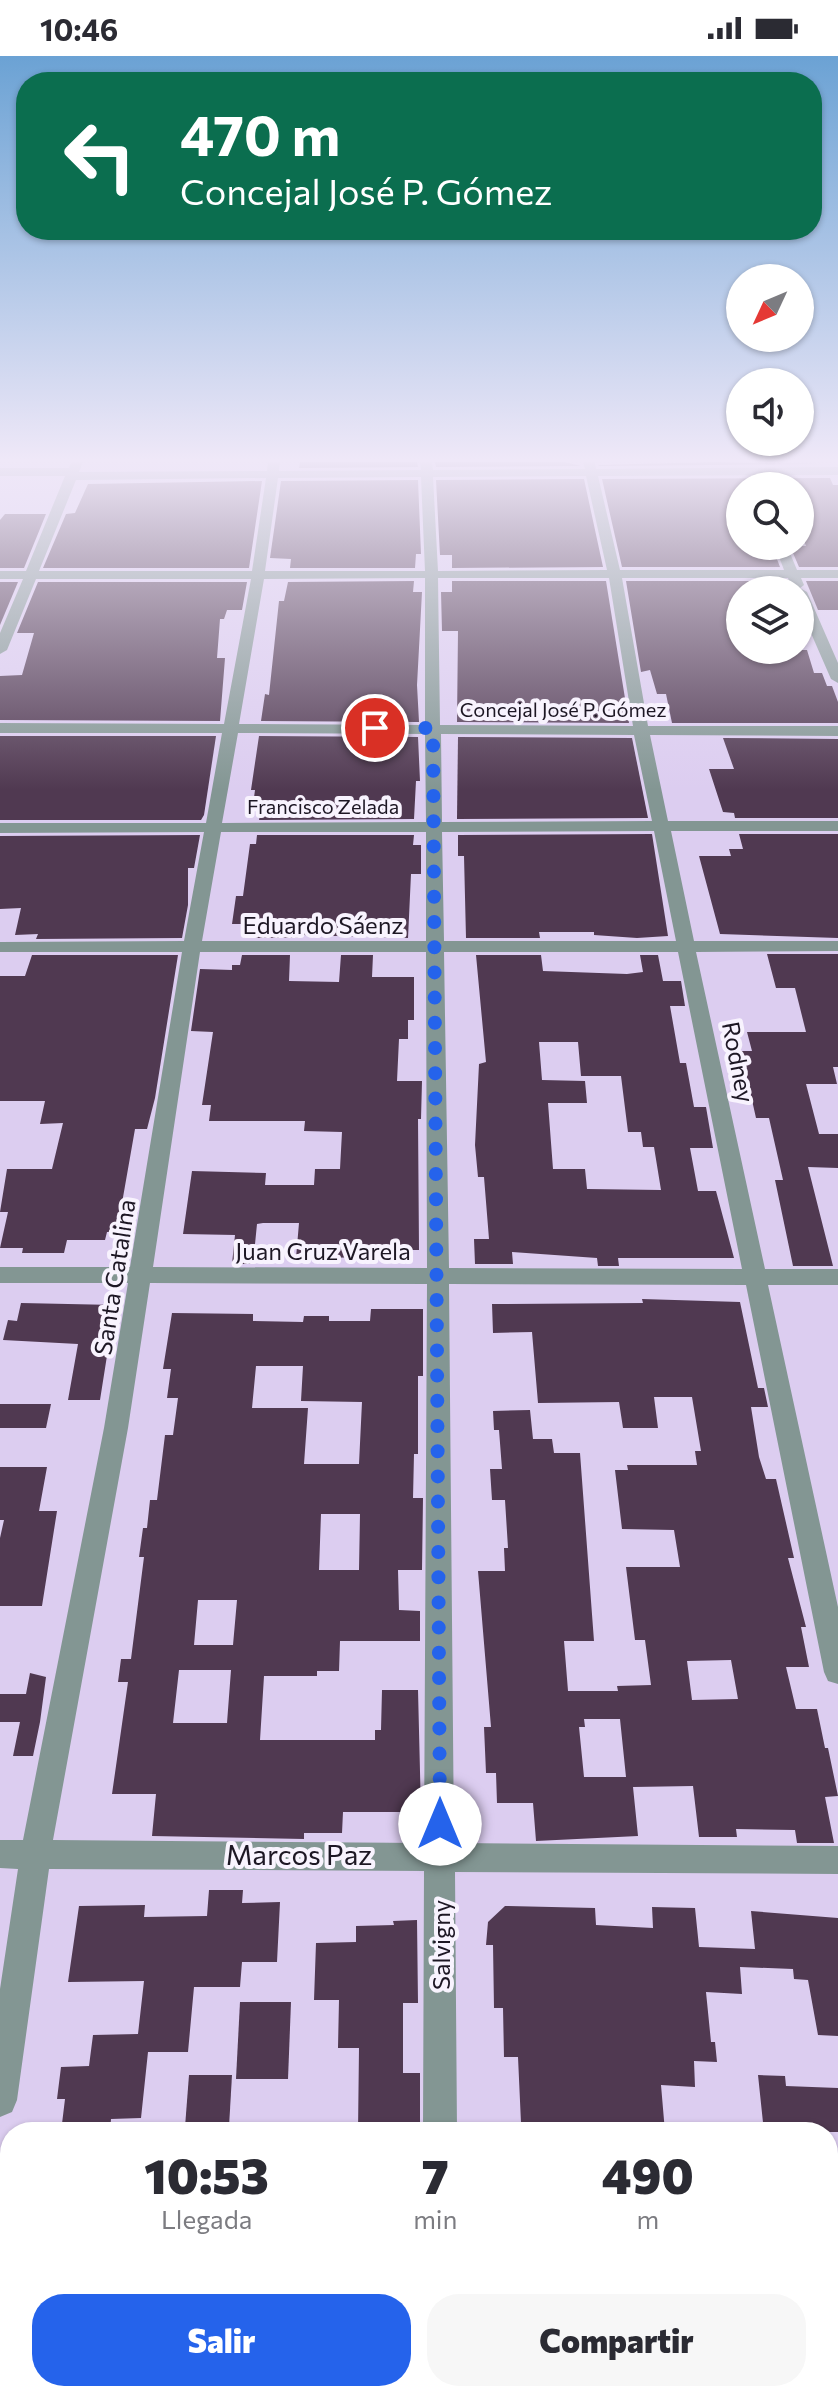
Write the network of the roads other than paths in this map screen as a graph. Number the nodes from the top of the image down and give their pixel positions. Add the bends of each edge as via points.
1 (32, 571) edge
2 (258, 571) edge
3 (614, 571) edge
4 (429, 573) junction
5 (792, 574) joint
6 (838, 574) edge
7 (0, 575) edge
8 (31, 575) junction
9 (258, 575) junction
10 (615, 575) junction
11 (814, 623) edge
12 (0, 650) edge
13 (838, 679) edge
14 (0, 728) edge
15 (433, 728) junction
16 (229, 729) junction
17 (641, 730) junction
18 (838, 731) edge
19 (663, 824) junction
20 (838, 826) edge
21 (0, 828) edge
22 (434, 828) junction
23 (214, 829) junction
24 (689, 946) junction
25 (838, 946) edge
26 (0, 947) edge
27 (192, 947) junction
28 (436, 948) junction
29 (0, 1275) edge
30 (141, 1275) junction
31 (438, 1277) junction
32 (755, 1277) junction
33 (838, 1277) edge
34 (838, 1672) edge
35 (36, 1852) junction
36 (0, 1854) edge
37 (440, 1855) junction
38 (838, 1860) edge
39 (0, 2100) edge
40 (440, 2122) edge

1 - 8 street
2 - 9 street, Santa Catalina
3 - 10 street, Rodney
4 - 9 street
4 - 10 street
4 - 15 street, Salvigny
5 - 6 street
5 - 10 street
7 - 8 street
8 - 9 street
8 - 12 street
9 - 16 street, Santa Catalina
10 - 17 street, Rodney
11 - 13 street
14 - 16 street, Concejal José P. Gómez
15 - 16 street, Concejal José P. Gómez
15 - 17 street, Concejal José P. Gómez
15 - 22 street, Salvigny
16 - 23 street, Santa Catalina
17 - 18 street, Concejal José P. Gómez
17 - 19 street, Rodney
19 - 20 street, Francisco Zelada
19 - 22 street, Francisco Zelada
19 - 24 street, Rodney
21 - 23 street, Francisco Zelada
22 - 23 street, Francisco Zelada
22 - 28 street, Salvigny
23 - 27 street, Santa Catalina
24 - 25 street, Eduardo Sáenz
24 - 28 street, Eduardo Sáenz
24 - 32 street, Rodney
26 - 27 street, Eduardo Sáenz
27 - 28 street, Eduardo Sáenz
27 - 30 street, Santa Catalina
28 - 31 street, Salvigny
29 - 30 street, Juan Cruz Varela
30 - 31 street, Juan Cruz Varela
30 - 35 street, Santa Catalina
31 - 32 street, Juan Cruz Varela
31 - 37 street, Salvigny
32 - 33 street, Juan Cruz Varela
32 - 34 street, Rodney
35 - 36 street, Marcos Paz
35 - 37 street, Marcos Paz
35 - 39 street, Santa Catalina
37 - 38 street, Marcos Paz
37 - 40 street, Salvigny

